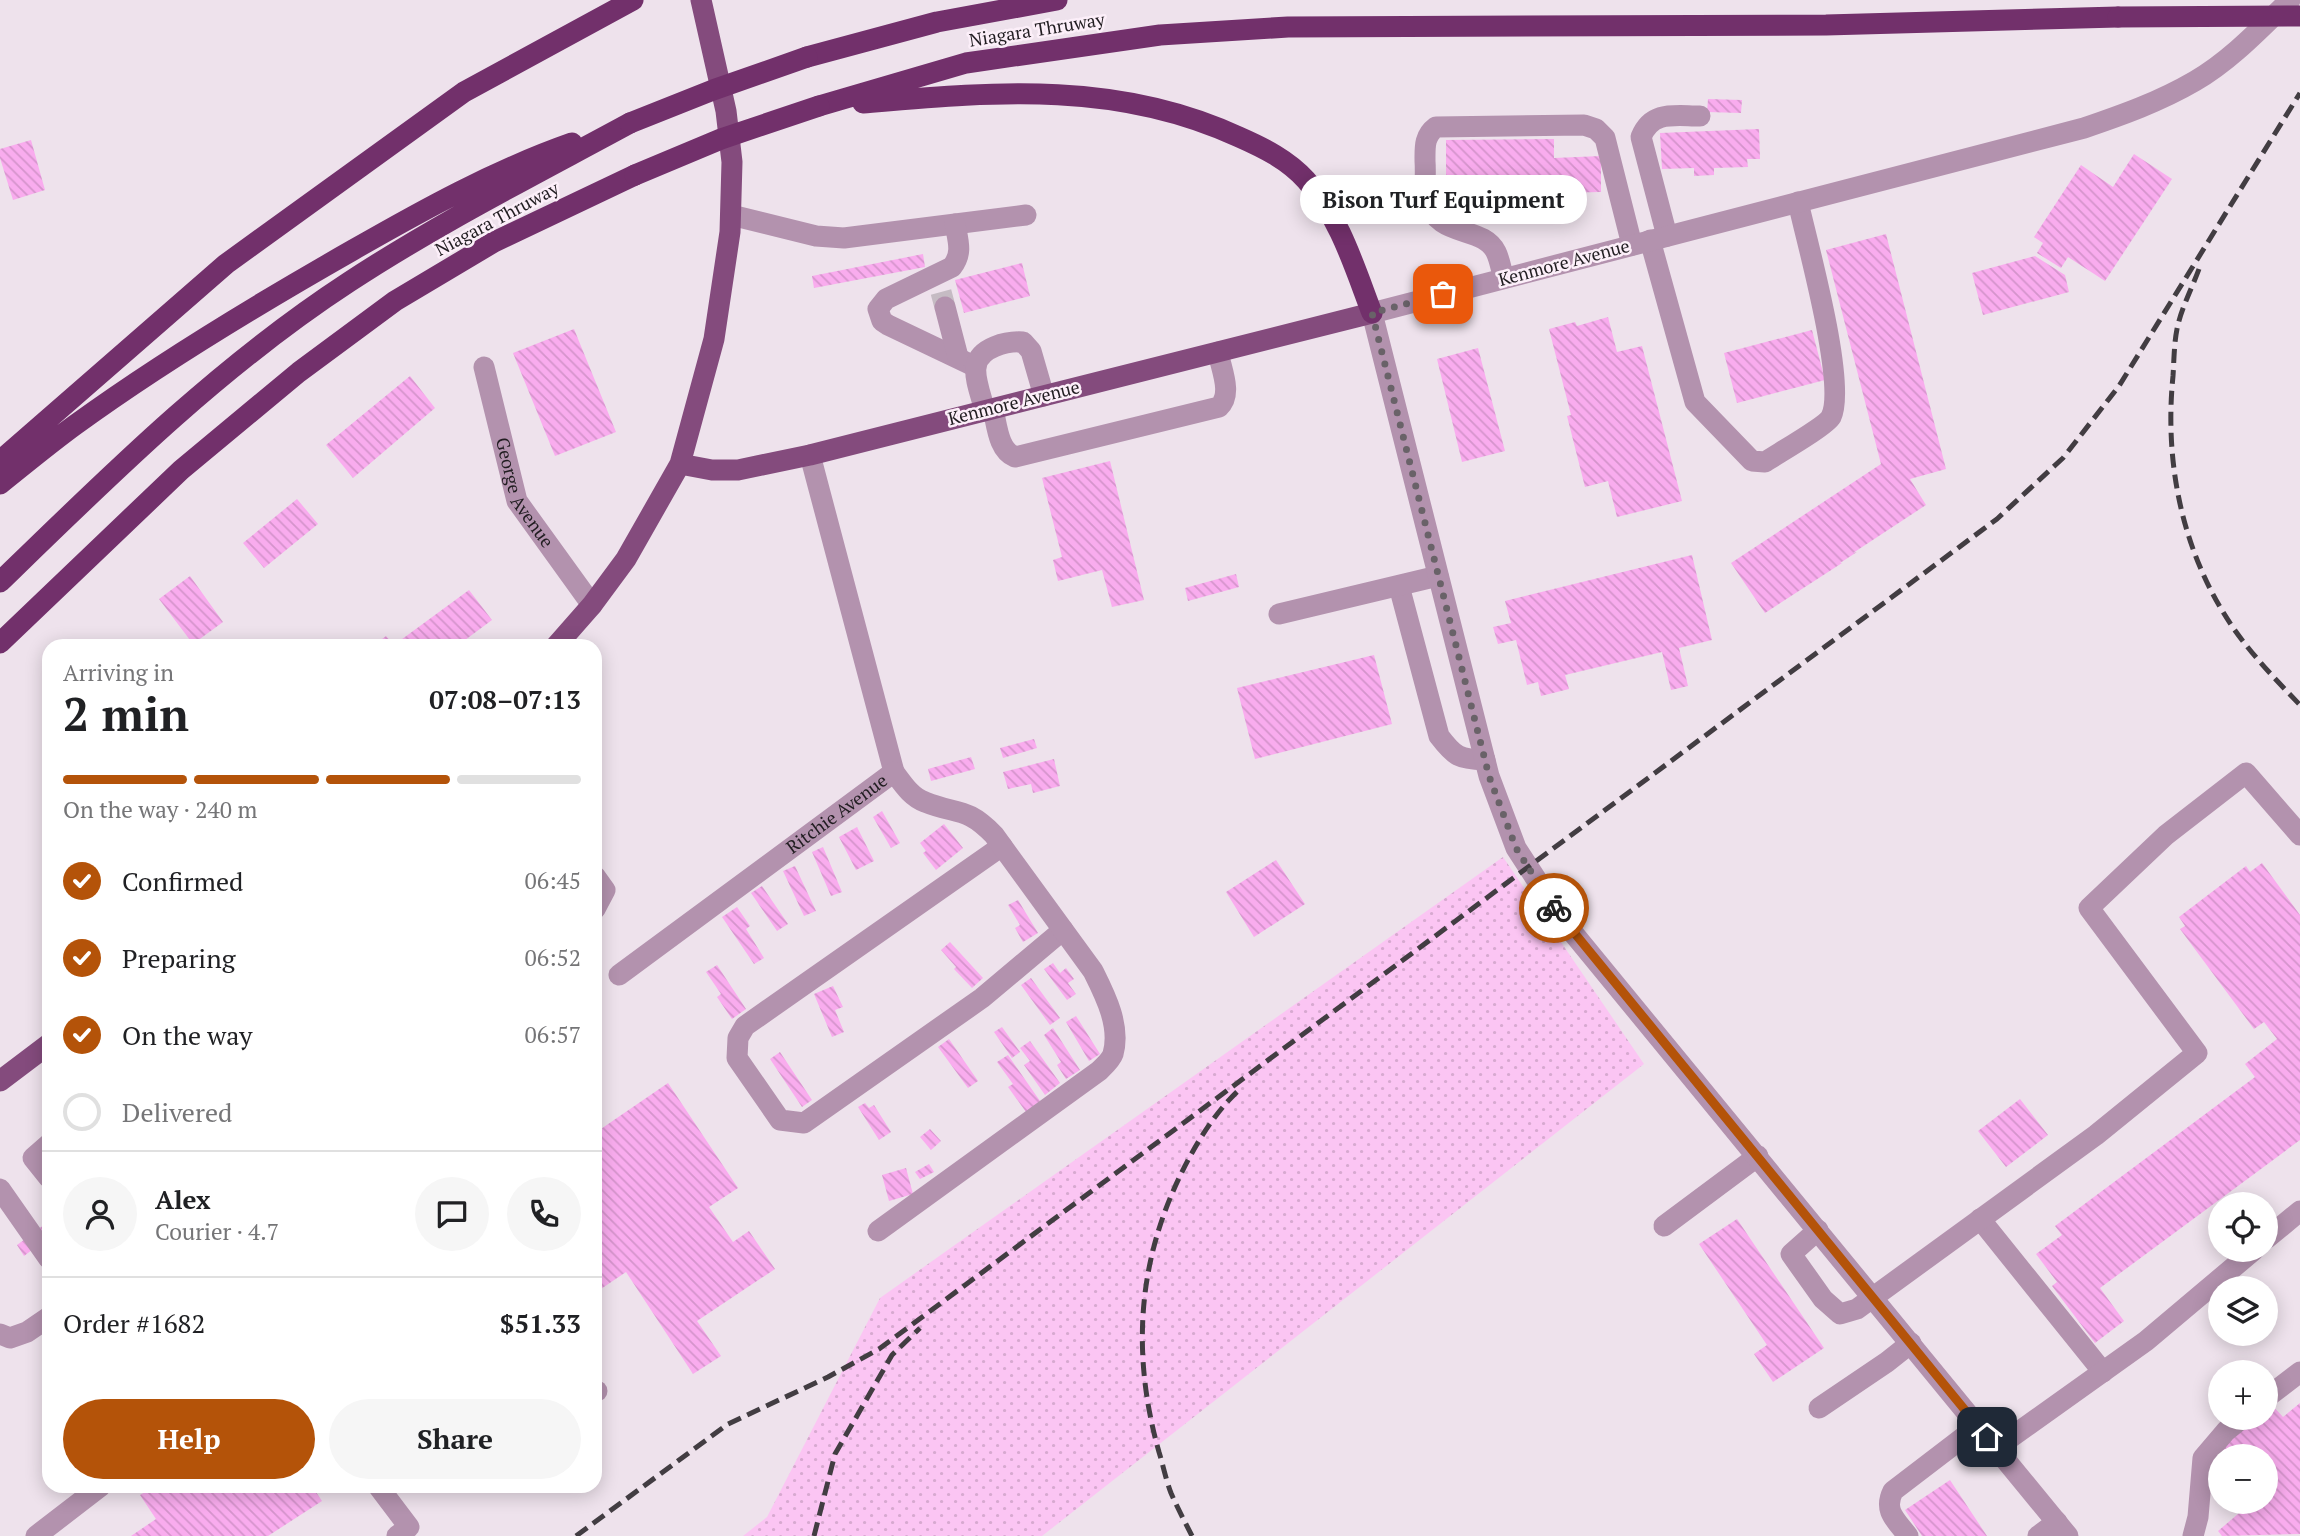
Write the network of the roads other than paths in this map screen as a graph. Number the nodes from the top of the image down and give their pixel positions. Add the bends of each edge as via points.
1 (633, 0) edge
2 (701, 0) edge
3 (1057, 0) edge
4 (2290, 0) edge
5 (2300, 16) edge
6 (818, 106) junction
7 (1700, 116) dead end
8 (630, 123) junction
9 (1798, 202) junction
10 (731, 215) junction
11 (1026, 215) dead end
12 (955, 225) junction
13 (1649, 240) junction
14 (1504, 278) junction
15 (941, 291) junction
16 (1372, 313) junction
17 (1217, 352) junction
18 (967, 362) junction
19 (484, 367) dead end
20 (1044, 396) junction
21 (989, 410) junction
22 (810, 455) junction
23 (0, 461) edge
24 (680, 464) junction
25 (0, 484) edge
26 (73, 574) junction
27 (1438, 576) junction
28 (0, 582) edge
29 (1399, 586) junction
30 (592, 605) junction
31 (1279, 614) dead end
32 (562, 639) edge
33 (0, 643) edge
34 (0, 657) edge
35 (1485, 760) junction
36 (894, 772) junction
37 (2300, 835) edge
38 (1002, 846) junction
39 (1063, 930) junction
40 (619, 975) dead end
41 (42, 1049) edge
42 (0, 1081) edge
43 (42, 1150) edge
44 (1758, 1156) junction
45 (42, 1169) edge
46 (0, 1189) edge
47 (2300, 1211) edge
48 (1980, 1219) junction
49 (1664, 1226) dead end
50 (1818, 1230) junction
51 (2278, 1230) edge
52 (878, 1231) dead end
53 (42, 1249) edge
54 (2240, 1262) edge
55 (1874, 1298) junction
56 (42, 1321) edge
57 (0, 1334) edge
58 (1911, 1343) junction
59 (2103, 1372) junction
60 (2300, 1372) edge
61 (2278, 1389) edge
62 (1819, 1408) dead end
63 (1978, 1426) junction
64 (2227, 1430) edge
65 (1996, 1448) junction
66 (93, 1493) edge
67 (383, 1493) edge
68 (2063, 1529) edge
69 (36, 1536) edge
70 (397, 1536) edge
71 (1908, 1536) edge
72 (2038, 1536) edge
73 (2193, 1536) edge

1 - 23 highway via 464,92 226,264
2 - 10 main road via 726,111 732,162
3 - 8 highway, Niagara Thruway, bridge via 937,22 807,57
4 - 9 street, Kenmore Avenue via 2197,80 2142,108 2084,128
5 - 6 highway, Niagara Thruway, bridge via 1826,25 1288,27 1160,35 966,63
6 - 16 highway via 970,94 1059,93 1153,106 1216,126 1273,153 1306,180 1341,231
6 - 26 highway, Niagara Thruway, bridge via 635,175 494,242 395,301 299,372 181,470
7 - 13 street via 1653,119 1641,137
8 - 25 highway via 533,157 420,212 292,284 74,425
8 - 28 highway, Niagara Thruway via 349,282 252,351 121,464
9 - 13 street, Kenmore Avenue
9 - 13 street via 1833,358 1836,399 1830,419 1765,462 1752,461 1695,402
10 - 12 street via 816,236 844,238
10 - 24 main road via 714,339
11 - 12 street
12 - 15 street via 959,258
13 - 14 street, Kenmore Avenue
13 - 14 street via 1605,138 1596,130 1584,125 1436,127 1425,142 1430,208 1440,221 1480,237 1496,250
14 - 16 street, Kenmore Avenue
15 - 18 street
15 - 18 street via 886,299 878,314 888,325
16 - 17 main road, Kenmore Avenue
16 - 27 street
17 - 20 main road, Kenmore Avenue
17 - 21 street via 1227,393 1219,407 1016,457 1003,447
18 - 20 street via 993,347 1023,342 1031,351
18 - 21 street
19 - 30 street, George Avenue via 517,502
20 - 21 main road, Kenmore Avenue
21 - 22 main road, Kenmore Avenue
22 - 24 main road, Kenmore Avenue via 738,470
22 - 36 street, Ritchie Avenue
24 - 30 main road via 626,559
26 - 33 highway, Niagara Thruway
26 - 34 highway
27 - 29 street
27 - 35 street
29 - 31 street
29 - 35 street via 1439,736 1462,759
30 - 32 main road
35 - 44 street via 1504,821 1546,897
36 - 38 street via 908,792 979,820
36 - 40 street, Ritchie Avenue
37 - 48 street via 2246,773 2166,835 2089,908 2197,1053 2096,1135
38 - 39 street
38 - 39 street via 745,1026 738,1038 737,1058 780,1120 804,1123 982,998
39 - 52 street via 1105,996 1115,1035 1113,1056 1099,1072
41 - 42 main road
43 - 45 street via 33,1158
44 - 49 street
44 - 50 street
46 - 53 street
47 - 51 street
48 - 55 street
48 - 59 street
50 - 55 street
50 - 55 street via 1791,1254 1823,1299 1840,1314
54 - 59 street
55 - 58 street
56 - 57 street via 10,1338
58 - 62 street
58 - 63 street
59 - 65 street
60 - 61 street
63 - 65 street
63 - 71 street via 1893,1490 1888,1501 1891,1512
64 - 73 street via 2203,1458
65 - 68 street
66 - 69 street
67 - 70 street via 409,1527
68 - 72 street

